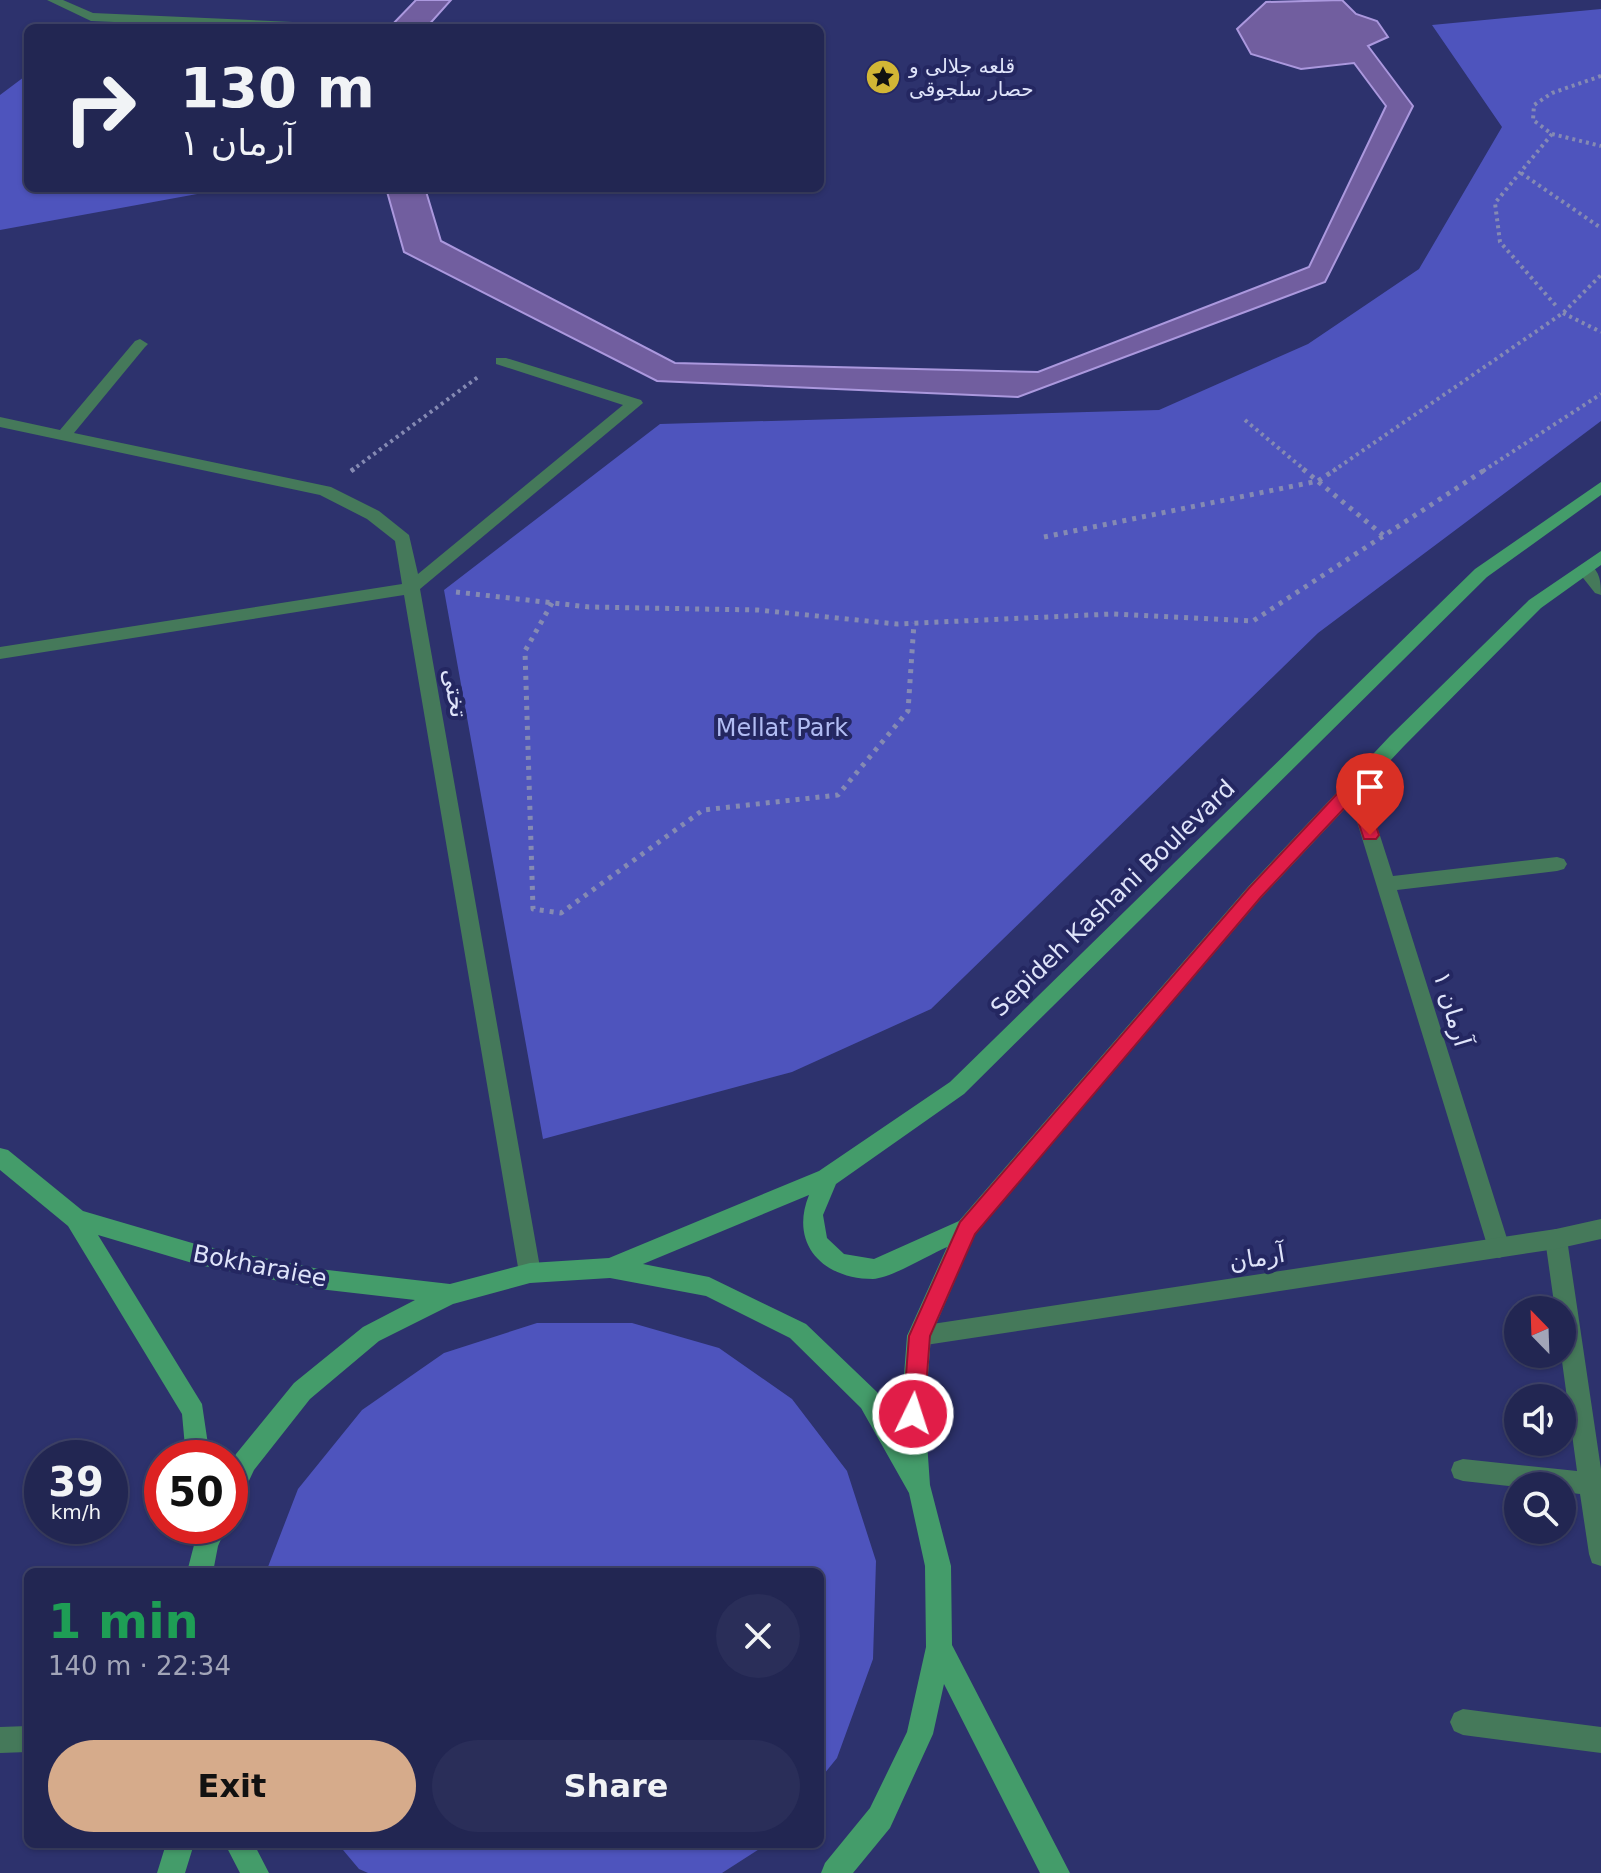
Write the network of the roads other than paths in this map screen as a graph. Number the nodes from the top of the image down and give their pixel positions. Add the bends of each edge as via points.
1 (53, 0) edge
2 (248, 24) edge
3 (140, 344) dead end
4 (501, 361) road end
5 (0, 422) edge
6 (63, 436) junction
7 (1601, 487) edge
8 (1593, 563) edge
9 (411, 588) junction
10 (1601, 589) edge
11 (0, 653) edge
12 (1355, 786) junction
13 (1557, 864) dead end
14 (1386, 884) junction
15 (0, 1157) edge
16 (827, 1178) junction
17 (76, 1219) junction
18 (967, 1228) junction
19 (1601, 1229) edge
20 (1556, 1239) junction
21 (1499, 1248) junction
22 (610, 1268) junction
23 (530, 1273) junction
24 (448, 1295) junction
25 (919, 1336) junction
26 (196, 1440) edge
27 (248, 1458) edge
28 (1463, 1470) dead end
29 (1596, 1485) edge
30 (920, 1490) junction
31 (206, 1544) edge
32 (1601, 1554) edge
33 (201, 1568) edge
34 (939, 1647) junction
35 (1463, 1722) dead end
36 (24, 1739) edge
37 (0, 1740) edge
38 (1601, 1740) edge
39 (179, 1848) edge
40 (241, 1848) edge
41 (171, 1873) edge
42 (255, 1873) edge
43 (835, 1873) edge
44 (1056, 1873) edge

1 - 2 street via 91,17
3 - 6 street
4 - 9 street via 635,403
5 - 6 street, تختی
6 - 9 street, تختی via 325,491 373,515 403,539
7 - 16 main road, Sepideh Kashani Boulevard via 1481,573 957,1088
8 - 10 street
8 - 12 main road via 1535,604
9 - 11 street
9 - 23 street, تختی
12 - 14 street, آرمان ۱
12 - 18 main road via 1255,892
13 - 14 street
14 - 21 street, آرمان ۱
15 - 17 main road, Bokharaiee
16 - 18 main road via 812,1215 817,1243 838,1263 875,1269
16 - 22 main road, Sepideh Kashani Boulevard
17 - 24 main road, Bokharaiee via 199,1255 319,1279
17 - 26 main road, Bokharaiee via 194,1412
18 - 25 main road
19 - 20 street, آرمان
20 - 21 street, آرمان
20 - 29 street
21 - 25 street, آرمان
22 - 23 main road
22 - 30 main road via 709,1287 798,1331 869,1400
23 - 24 main road
24 - 27 main road via 371,1334 302,1391
25 - 30 main road via 913,1414
28 - 29 street
29 - 32 street
30 - 34 main road via 938,1566
31 - 33 main road
34 - 43 main road via 920,1734 880,1818
34 - 44 main road
35 - 38 street
36 - 37 street
39 - 41 main road
40 - 42 main road

